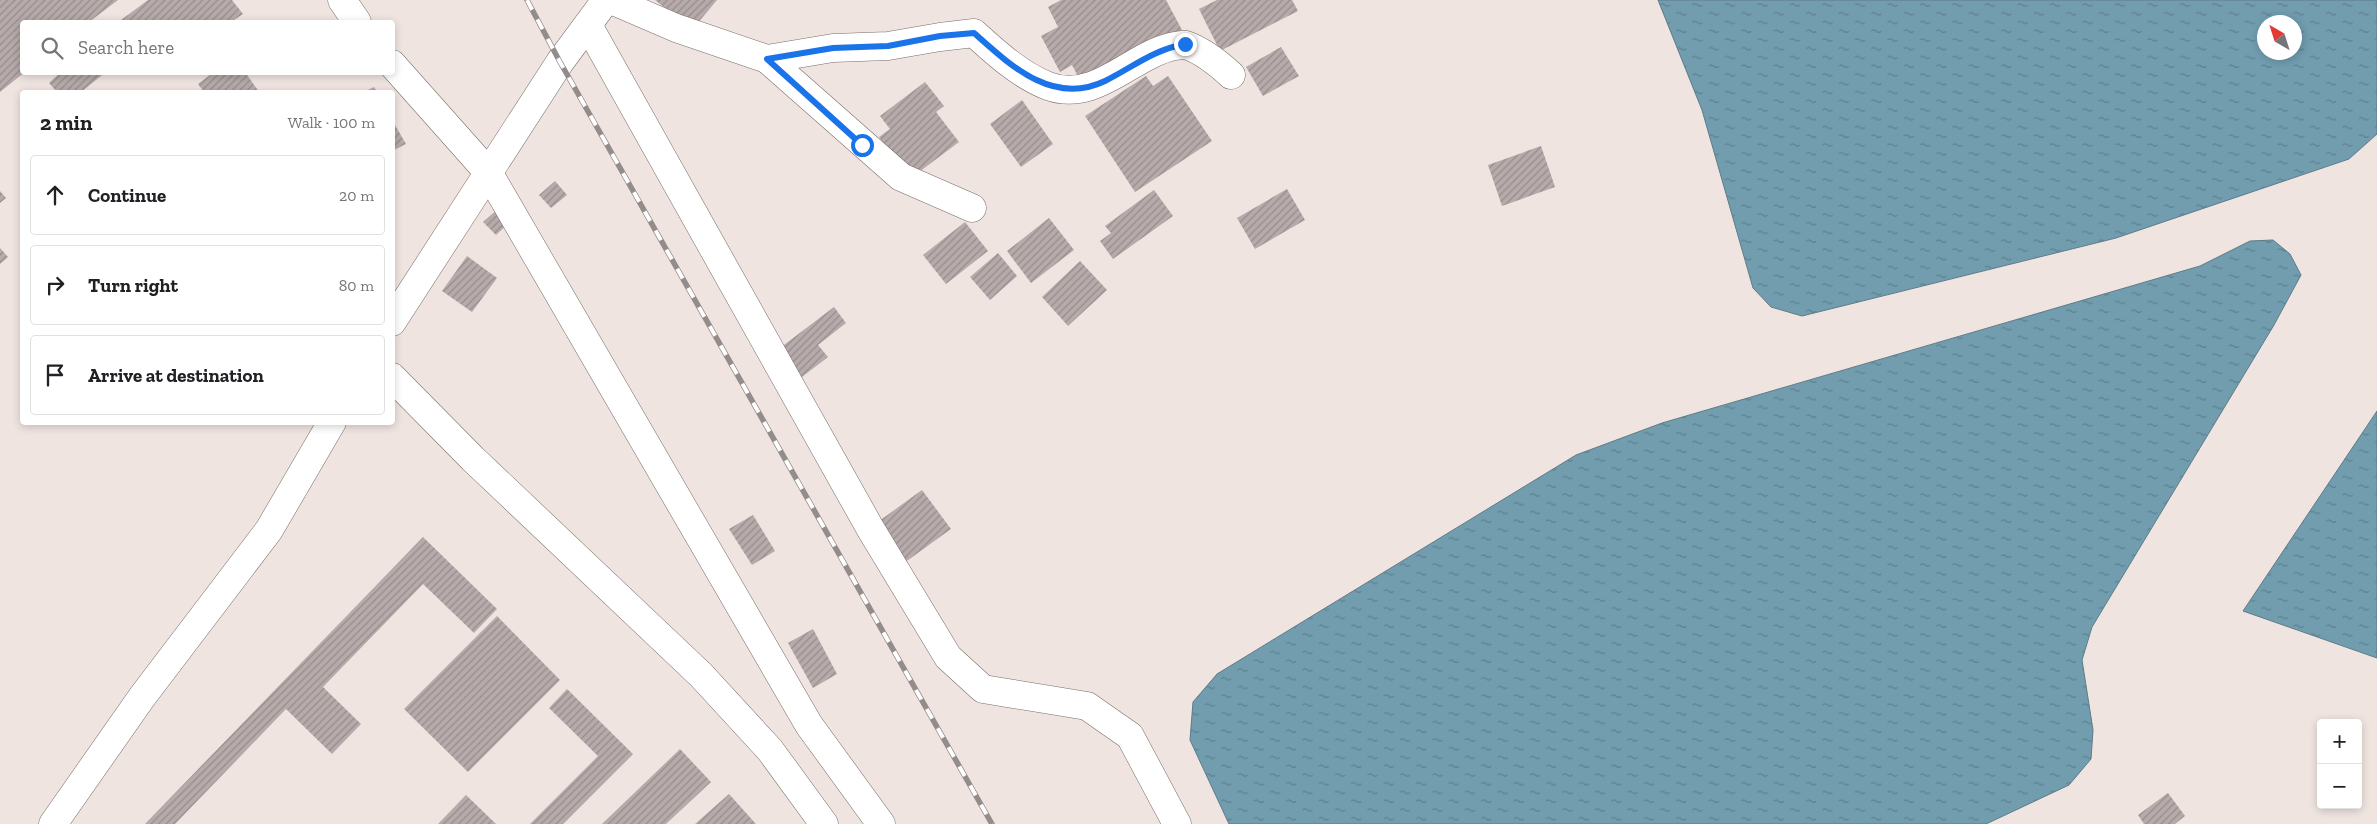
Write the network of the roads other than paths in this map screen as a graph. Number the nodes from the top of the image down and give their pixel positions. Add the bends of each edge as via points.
1 (342, 0) edge
2 (606, 0) edge
3 (611, 0) edge
4 (356, 20) edge
5 (588, 25) junction
6 (767, 59) junction
7 (395, 67) edge
8 (1230, 74) dead end
9 (488, 172) junction
10 (972, 208) dead end
11 (395, 317) edge
12 (395, 381) edge
13 (330, 425) edge
14 (53, 824) edge
15 (824, 824) edge
16 (881, 824) edge
17 (1177, 824) edge

1 - 4 street
2 - 5 street
3 - 6 street via 676,28
5 - 9 street
5 - 17 street via 870,528 948,657 982,689 1087,706 1130,736
6 - 8 street via 833,48 888,46 974,33 1007,62 1049,86 1079,90 1104,81 1165,48 1185,44 1214,60
6 - 10 street via 901,177
7 - 9 street
9 - 11 street
9 - 16 street via 809,724
12 - 15 street via 701,675 770,750
13 - 14 street via 269,530 142,697

